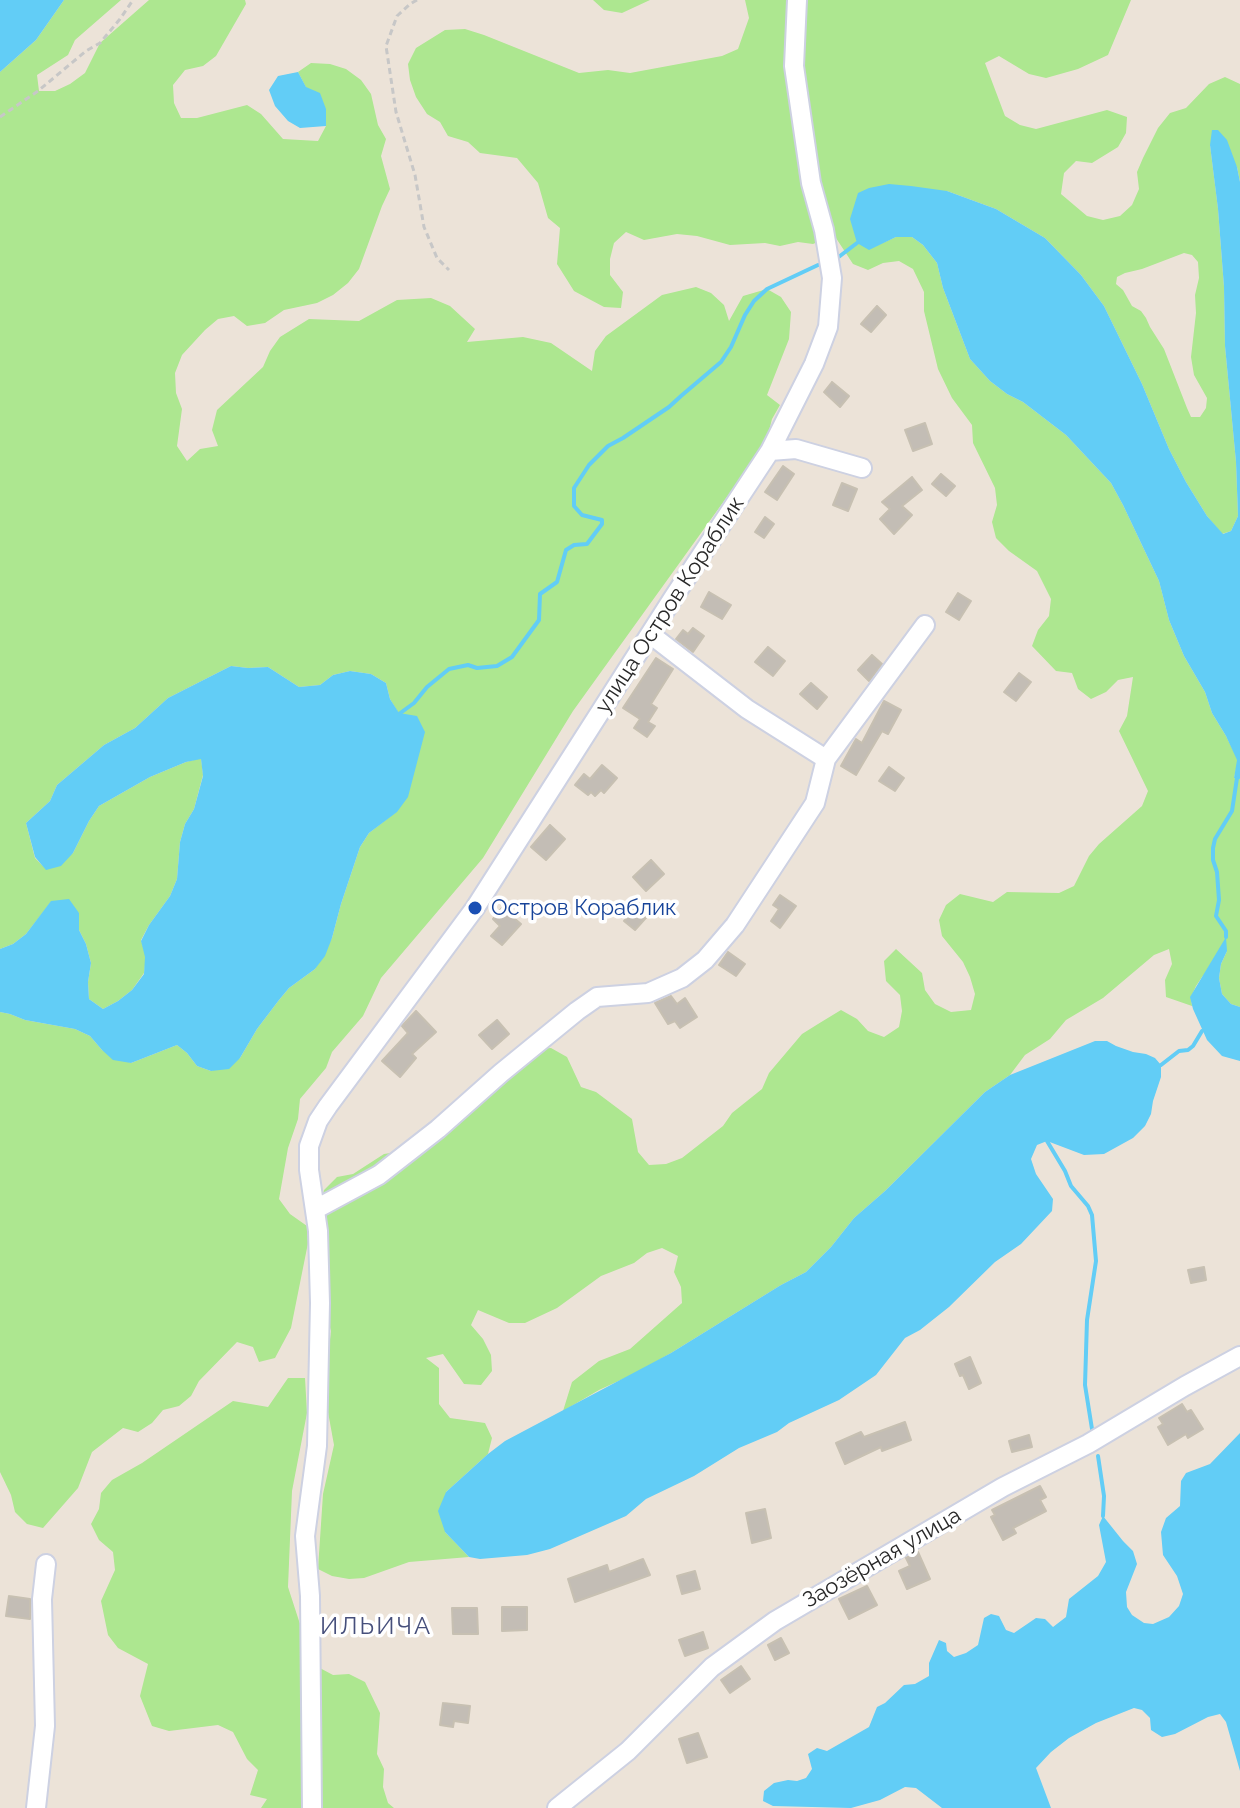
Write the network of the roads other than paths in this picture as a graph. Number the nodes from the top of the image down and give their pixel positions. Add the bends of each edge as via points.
1 (797, 0) edge
2 (770, 451) junction
3 (862, 468) dead end
4 (925, 625) dead end
5 (650, 634) junction
6 (826, 759) junction
7 (316, 1209) junction
8 (1240, 1356) edge
9 (46, 1564) dead end
10 (36, 1808) edge
11 (312, 1808) edge
12 (557, 1808) edge

1 - 2 street, улица Остров Кораблик via 794,66 832,278 828,327
2 - 3 street via 796,449
2 - 5 street, улица Остров Кораблик
4 - 6 street
5 - 6 street via 747,709
5 - 7 street, улица Остров Кораблик via 475,908 318,1121 309,1146
6 - 7 street via 815,803 735,925 705,960 682,978 648,993 597,997 379,1175
7 - 11 street via 317,1446 305,1536
8 - 12 street, Заозёрная улица via 775,1621 712,1667 628,1751
9 - 10 street via 45,1726

